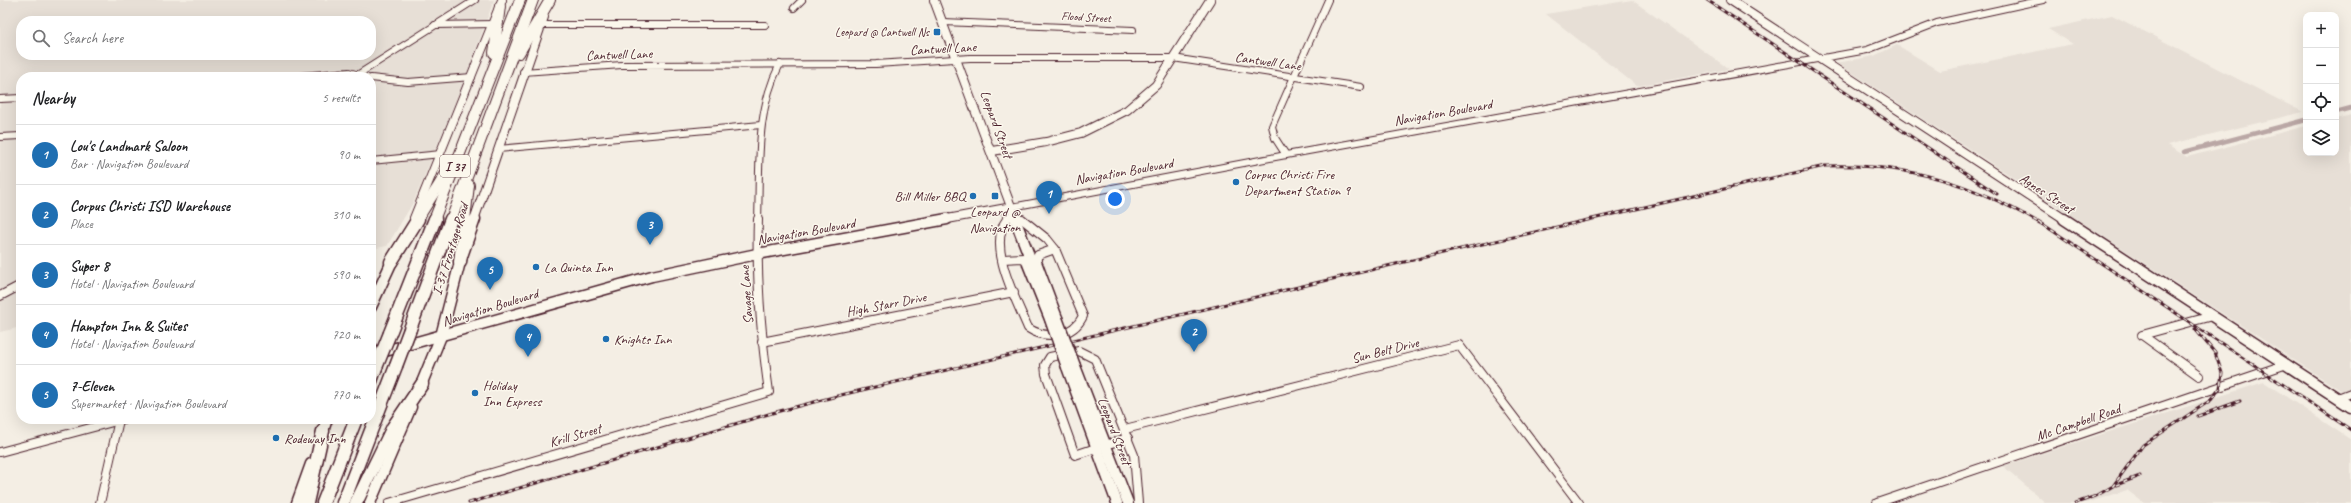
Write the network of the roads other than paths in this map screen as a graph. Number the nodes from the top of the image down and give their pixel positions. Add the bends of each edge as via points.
1 (475, 0) edge
2 (520, 0) edge
3 (533, 0) edge
4 (551, 0) edge
5 (802, 0) edge
6 (934, 0) edge
7 (1210, 0) edge
8 (1328, 0) edge
9 (1730, 0) edge
10 (2009, 0) edge
11 (2043, 0) edge
12 (501, 3) edge
13 (2018, 5) junction
14 (794, 8) dead end
15 (942, 22) junction
16 (493, 24) junction
17 (435, 25) junction
18 (540, 25) junction
19 (765, 25) dead end
20 (1134, 30) dead end
21 (1173, 58) junction
22 (957, 59) junction
23 (1819, 59) junction
24 (780, 64) junction
25 (362, 72) edge
26 (523, 72) junction
27 (1294, 76) junction
28 (472, 77) junction
29 (376, 80) edge
30 (488, 84) junction
31 (1361, 87) dead end
32 (16, 98) edge
33 (0, 99) edge
34 (495, 100) junction
35 (761, 125) junction
36 (16, 136) edge
37 (0, 137) edge
38 (462, 147) junction
39 (498, 149) junction
40 (992, 151) junction
41 (441, 154) junction
42 (1286, 155) junction
43 (376, 160) edge
44 (471, 169) junction
45 (1013, 210) junction
46 (1055, 249) junction
47 (757, 254) junction
48 (1002, 259) junction
49 (1031, 261) junction
50 (391, 262) junction
51 (460, 262) junction
52 (16, 288) edge
53 (1014, 292) junction
54 (0, 296) edge
55 (376, 296) edge
56 (2212, 316) junction
57 (441, 336) junction
58 (762, 342) junction
59 (376, 354) edge
60 (2287, 364) junction
61 (376, 368) edge
62 (2199, 376) dead end
63 (422, 384) junction
64 (769, 392) joint
65 (2351, 393) edge
66 (2338, 398) junction
67 (2351, 407) edge
68 (376, 418) edge
69 (106, 424) edge
70 (120, 424) edge
71 (354, 424) edge
72 (374, 424) edge
73 (325, 425) edge
74 (1125, 429) junction
75 (1128, 438) junction
76 (1101, 447) junction
77 (0, 452) edge
78 (100, 503) edge
79 (297, 503) edge
80 (307, 503) edge
81 (323, 503) edge
82 (343, 503) edge
83 (356, 503) edge
84 (370, 503) edge
85 (389, 503) edge
86 (1117, 503) edge
87 (1128, 503) edge
88 (1138, 503) edge
89 (1579, 503) edge
90 (1877, 503) edge

1 - 17 street
2 - 30 highway, I 37
3 - 34 highway, I 37
4 - 18 main road, I-37 Frontage Road
4 - 34 highway via 536,22
5 - 14 street
6 - 15 main road, Leopard Street
7 - 21 main road
8 - 27 street
9 - 23 main road, Agnes Street
10 - 13 street
11 - 13 street, Navigation Boulevard
12 - 16 main road
12 - 30 highway
13 - 23 street, Navigation Boulevard via 1937,23 1867,50
15 - 20 street, Flood Street
15 - 22 main road, Leopard Street
16 - 17 street
16 - 28 main road
17 - 25 street
18 - 19 street
18 - 26 main road, I-37 Frontage Road
21 - 22 street, Cantwell Lane
21 - 27 street, Cantwell Lane
21 - 40 main road via 1156,85 1142,100 1105,123 1081,133 1046,142
22 - 24 street, Cantwell Lane via 876,64
22 - 40 main road, Leopard Street
23 - 42 street, Navigation Boulevard
23 - 56 main road, Agnes Street
24 - 26 street, Cantwell Lane via 622,65
24 - 35 street, Savage Lane via 770,82 763,105
26 - 39 main road, I-37 Frontage Road
27 - 31 street, Cantwell Lane
27 - 42 street via 1272,126 1275,138
28 - 29 street via 412,82
28 - 41 main road
30 - 38 highway, I 37
32 - 33 street
34 - 44 highway, I 37
35 - 39 street
35 - 47 street, Savage Lane
36 - 37 street
38 - 50 highway
38 - 61 highway, I 37, bridge
39 - 51 main road, I-37 Frontage Road
40 - 45 main road, Leopard Street
41 - 43 street
41 - 50 main road via 419,209
42 - 45 street, Navigation Boulevard
44 - 51 highway
44 - 68 highway, I 37, bridge
45 - 46 street
45 - 47 main road, Navigation Boulevard
45 - 48 street via 1001,227
45 - 49 main road, Leopard Street
46 - 49 street via 1038,255
46 - 53 street via 1083,316 1081,324 1073,330 1059,333 1044,336 1034,334 1028,328
47 - 57 main road, Navigation Boulevard via 622,284
47 - 58 street, Savage Lane
48 - 49 street via 1024,258
48 - 53 street
49 - 76 main road, Leopard Street, bridge
50 - 55 main road
51 - 57 main road, I-37 Frontage Road
52 - 54 street
53 - 58 street, High Starr Drive
56 - 60 main road, Agnes Street
56 - 62 street via 2142,335
57 - 59 main road, Navigation Boulevard
57 - 63 main road, I-37 Frontage Road
58 - 64 street, Savage Lane
60 - 66 main road, Agnes Street
60 - 90 street, Mc Campbell Road
63 - 83 highway via 393,427
63 - 84 main road, I-37 Frontage Road
64 - 85 street, Krill Street
65 - 66 street
66 - 67 main road, Agnes Street
69 - 77 street
70 - 78 street
71 - 81 highway
72 - 82 highway, I 37, bridge
73 - 79 main road
73 - 80 highway
74 - 75 street
74 - 76 street via 1095,359 1089,352 1066,353 1050,358 1044,364 1046,374 1075,455
74 - 89 street, Sun Belt Drive via 1459,345
75 - 76 street
75 - 88 street via 1137,471
76 - 86 main road, Leopard Street
76 - 87 main road, Leopard Street

